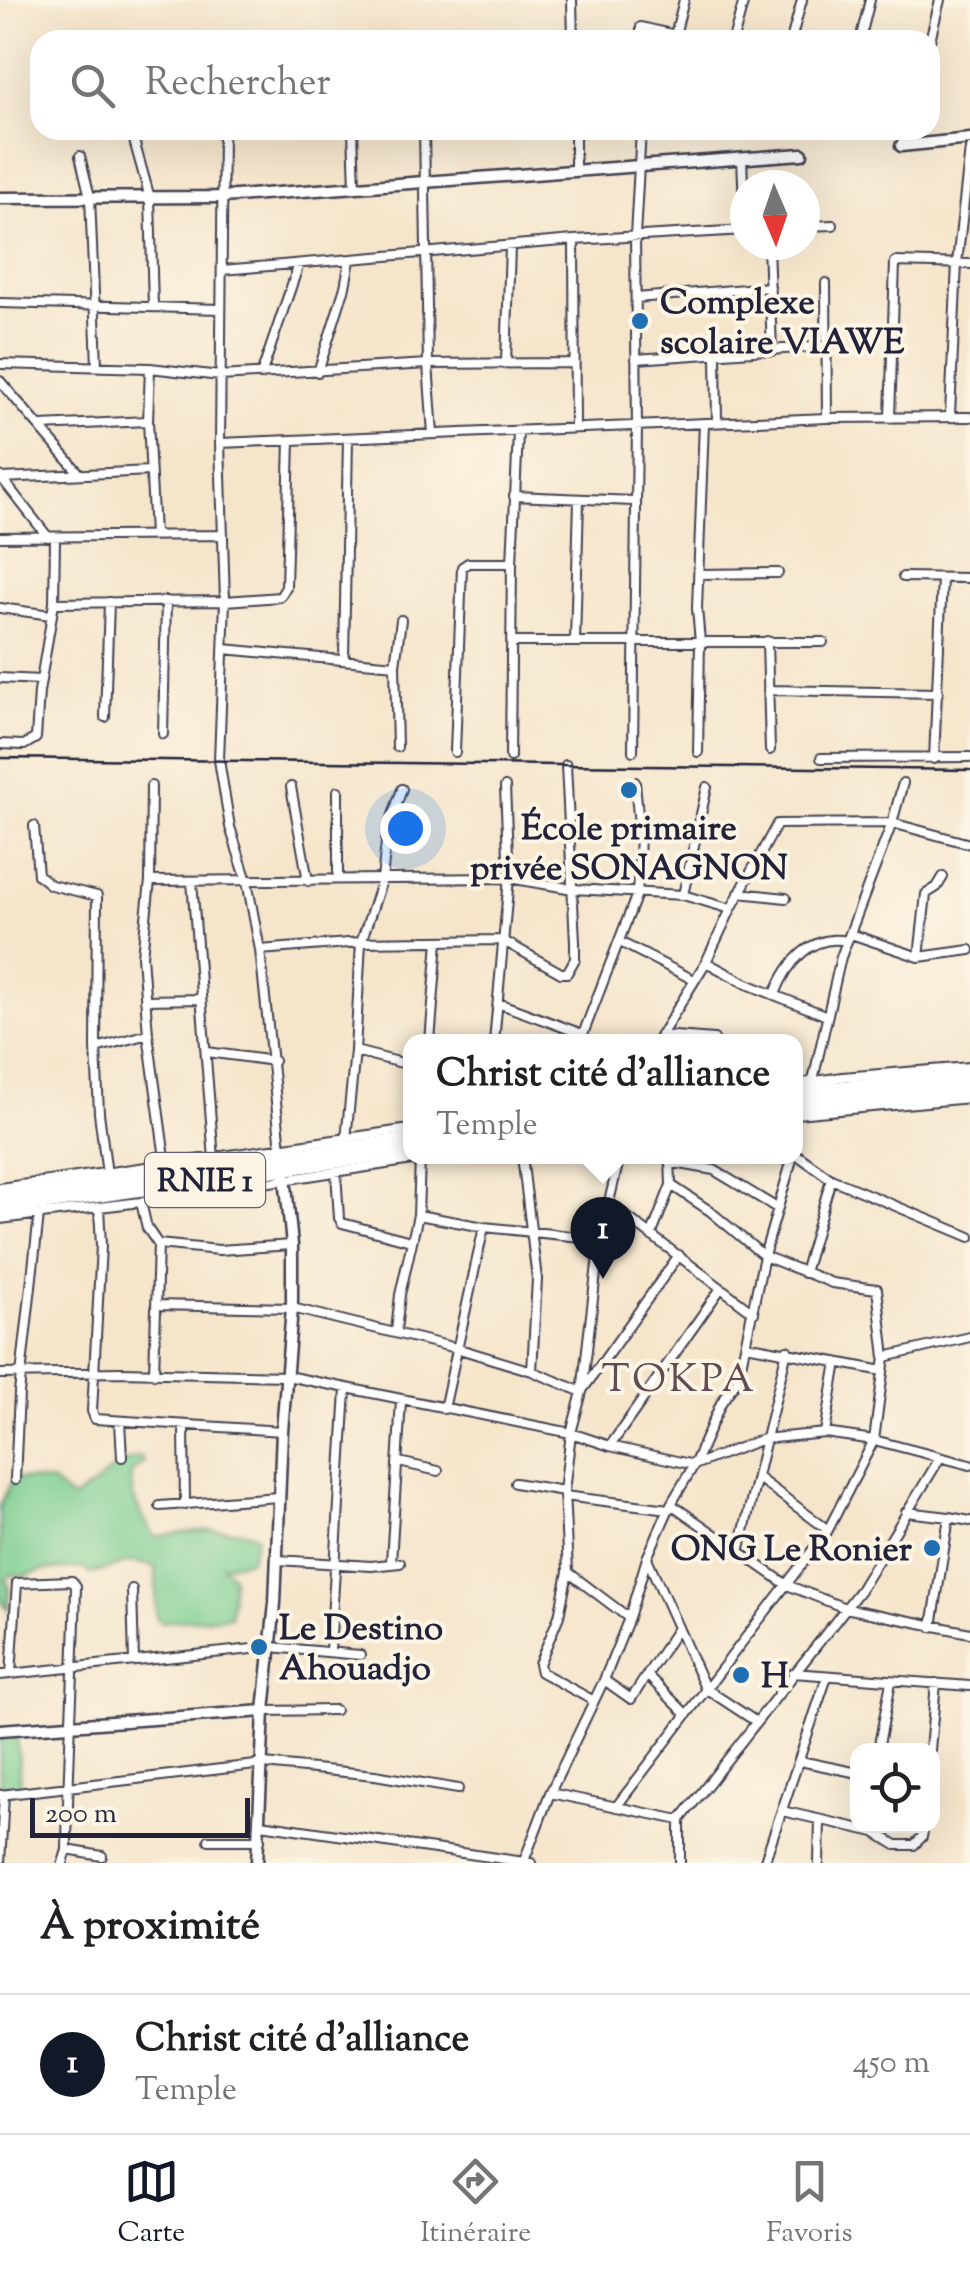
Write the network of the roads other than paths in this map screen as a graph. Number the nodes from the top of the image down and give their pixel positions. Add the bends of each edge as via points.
1 (572, 0) edge
2 (684, 0) edge
3 (744, 0) edge
4 (802, 0) edge
5 (870, 0) edge
6 (940, 0) edge
7 (573, 30) edge
8 (676, 30) edge
9 (736, 30) edge
10 (794, 30) edge
11 (862, 30) edge
12 (932, 30) edge
13 (970, 138) edge
14 (134, 140) edge
15 (224, 140) edge
16 (353, 140) edge
17 (424, 140) edge
18 (575, 140) edge
19 (640, 140) edge
20 (903, 140) edge
21 (901, 146) joint
22 (970, 150) edge
23 (802, 154) dead end
24 (80, 156) dead end
25 (742, 158) junction
26 (640, 166) junction
27 (576, 170) junction
28 (742, 170) edge
29 (426, 182) junction
30 (354, 187) junction
31 (90, 196) junction
32 (222, 197) junction
33 (0, 198) edge
34 (150, 198) junction
35 (834, 224) dead end
36 (820, 225) edge
37 (730, 231) edge
38 (635, 236) junction
39 (574, 240) junction
40 (510, 248) junction
41 (424, 252) junction
42 (350, 260) junction
43 (769, 260) edge
44 (957, 263) junction
45 (299, 264) junction
46 (970, 264) edge
47 (222, 270) junction
48 (826, 283) dead end
49 (770, 287) junction
50 (636, 298) junction
51 (0, 303) edge
52 (96, 304) junction
53 (153, 308) junction
54 (221, 309) junction
55 (828, 346) junction
56 (772, 350) junction
57 (716, 355) junction
58 (636, 360) junction
59 (573, 363) junction
60 (0, 364) edge
61 (428, 364) junction
62 (506, 364) junction
63 (97, 365) junction
64 (150, 368) junction
65 (318, 372) junction
66 (261, 375) junction
67 (220, 376) junction
68 (0, 381) edge
69 (950, 415) junction
70 (970, 417) edge
71 (827, 418) junction
72 (890, 418) junction
73 (148, 420) junction
74 (717, 422) junction
75 (704, 423) junction
76 (41, 426) junction
77 (637, 426) junction
78 (575, 427) junction
79 (518, 432) junction
80 (433, 434) junction
81 (348, 438) junction
82 (290, 440) junction
83 (220, 443) junction
84 (150, 471) junction
85 (80, 474) junction
86 (1, 477) edge
87 (514, 496) junction
88 (579, 500) junction
89 (634, 501) junction
90 (154, 534) junction
91 (223, 535) junction
92 (0, 537) edge
93 (52, 537) junction
94 (512, 563) junction
95 (778, 573) dead end
96 (699, 574) junction
97 (902, 577) dead end
98 (942, 578) junction
99 (970, 578) edge
100 (166, 601) junction
101 (109, 602) junction
102 (225, 602) junction
103 (54, 603) junction
104 (0, 608) edge
105 (51, 615) junction
106 (401, 620) dead end
107 (636, 640) junction
108 (767, 641) junction
109 (512, 642) junction
110 (575, 642) junction
111 (700, 642) junction
112 (823, 642) dead end
113 (224, 649) junction
114 (344, 659) junction
115 (395, 665) junction
116 (0, 678) edge
117 (41, 680) junction
118 (768, 690) junction
119 (938, 693) junction
120 (105, 716) dead end
121 (163, 734) dead end
122 (0, 744) edge
123 (396, 747) dead end
124 (770, 750) dead end
125 (455, 752) dead end
126 (633, 752) dead end
127 (698, 752) dead end
128 (510, 757) dead end
129 (970, 757) edge
130 (821, 758) dead end
131 (934, 759) junction
132 (566, 765) dead end
133 (635, 782) dead end
134 (904, 782) dead end
135 (151, 786) dead end
136 (505, 786) dead end
137 (291, 787) dead end
138 (708, 788) dead end
139 (402, 789) dead end
140 (338, 791) dead end
141 (892, 823) junction
142 (34, 826) dead end
143 (970, 844) edge
144 (943, 877) dead end
145 (509, 878) junction
146 (338, 879) junction
147 (382, 880) junction
148 (150, 881) junction
149 (192, 881) junction
150 (308, 881) junction
151 (247, 882) junction
152 (573, 889) junction
153 (637, 894) junction
154 (740, 894) junction
155 (683, 895) junction
156 (786, 898) dead end
157 (731, 908) junction
158 (851, 934) junction
159 (502, 940) junction
160 (438, 941) junction
161 (361, 942) junction
162 (620, 942) junction
163 (260, 950) junction
164 (970, 950) edge
165 (918, 956) junction
166 (706, 962) junction
167 (694, 980) junction
168 (775, 994) junction
169 (200, 999) junction
170 (145, 1000) junction
171 (498, 1003) junction
172 (828, 1016) junction
173 (148, 1034) junction
174 (431, 1034) edge
175 (495, 1034) edge
176 (572, 1034) edge
177 (583, 1034) edge
178 (661, 1034) edge
179 (96, 1048) junction
180 (356, 1051) junction
181 (208, 1052) junction
182 (274, 1061) junction
183 (403, 1062) edge
184 (970, 1071) edge
185 (814, 1080) junction
186 (803, 1082) edge
187 (970, 1089) edge
188 (803, 1092) edge
189 (970, 1098) edge
190 (803, 1103) edge
191 (803, 1113) edge
192 (403, 1130) edge
193 (346, 1139) junction
194 (403, 1141) edge
195 (403, 1156) edge
196 (403, 1158) edge
197 (214, 1160) junction
198 (803, 1161) edge
199 (283, 1163) junction
200 (415, 1164) edge
201 (523, 1164) edge
202 (618, 1164) edge
203 (670, 1164) edge
204 (692, 1164) edge
205 (791, 1164) edge
206 (166, 1166) junction
207 (336, 1172) junction
208 (107, 1174) junction
209 (832, 1179) junction
210 (670, 1185) junction
211 (0, 1188) edge
212 (0, 1198) edge
213 (141, 1202) junction
214 (610, 1204) junction
215 (99, 1208) junction
216 (778, 1208) junction
217 (0, 1210) edge
218 (38, 1215) junction
219 (418, 1215) junction
220 (0, 1219) edge
221 (484, 1227) junction
222 (532, 1232) junction
223 (652, 1236) junction
224 (970, 1237) edge
225 (600, 1239) junction
226 (411, 1241) junction
227 (158, 1244) junction
228 (292, 1246) junction
229 (678, 1255) junction
230 (764, 1256) junction
231 (804, 1273) junction
232 (721, 1288) junction
233 (156, 1305) junction
234 (292, 1308) junction
235 (754, 1313) junction
236 (396, 1332) junction
237 (970, 1338) edge
238 (746, 1344) junction
239 (456, 1348) junction
240 (786, 1350) junction
241 (886, 1357) junction
242 (837, 1362) junction
243 (532, 1371) junction
244 (884, 1371) junction
245 (22, 1372) junction
246 (93, 1372) junction
247 (0, 1374) edge
248 (154, 1374) junction
249 (286, 1376) junction
250 (346, 1390) junction
251 (582, 1392) junction
252 (402, 1401) junction
253 (444, 1409) junction
254 (120, 1422) junction
255 (184, 1427) junction
256 (282, 1432) junction
257 (571, 1433) junction
258 (825, 1433) junction
259 (763, 1439) junction
260 (874, 1440) junction
261 (610, 1446) junction
262 (122, 1457) dead end
263 (940, 1458) junction
264 (399, 1462) junction
265 (694, 1464) junction
266 (970, 1465) edge
267 (438, 1471) dead end
268 (757, 1477) junction
269 (15, 1480) dead end
270 (515, 1483) dead end
271 (564, 1494) junction
272 (278, 1498) junction
273 (185, 1504) junction
274 (160, 1506) dead end
275 (670, 1507) junction
276 (906, 1512) junction
277 (949, 1517) junction
278 (970, 1521) edge
279 (828, 1530) junction
280 (739, 1552) junction
281 (647, 1558) junction
282 (278, 1560) junction
283 (335, 1564) junction
284 (568, 1572) junction
285 (787, 1585) junction
286 (132, 1588) dead end
287 (845, 1608) junction
288 (629, 1618) junction
289 (932, 1627) junction
290 (678, 1628) junction
291 (970, 1633) edge
292 (271, 1647) junction
293 (330, 1651) junction
294 (360, 1655) dead end
295 (134, 1662) junction
296 (74, 1668) junction
297 (793, 1673) junction
298 (12, 1674) junction
299 (0, 1675) edge
300 (647, 1675) junction
301 (826, 1677) junction
302 (604, 1680) junction
303 (891, 1682) junction
304 (936, 1684) junction
305 (970, 1686) edge
306 (704, 1688) junction
307 (594, 1701) junction
308 (335, 1710) dead end
309 (264, 1711) junction
310 (685, 1713) junction
311 (755, 1721) junction
312 (69, 1725) junction
313 (0, 1730) edge
314 (879, 1743) edge
315 (931, 1743) edge
316 (800, 1761) junction
317 (264, 1764) junction
318 (850, 1771) edge
319 (68, 1788) junction
320 (458, 1788) dead end
321 (550, 1793) junction
322 (2, 1795) edge
323 (616, 1807) junction
324 (782, 1811) junction
325 (680, 1820) junction
326 (820, 1820) junction
327 (261, 1824) junction
328 (850, 1825) edge
329 (881, 1833) edge
330 (923, 1833) edge
331 (209, 1840) dead end
332 (260, 1840) junction
333 (67, 1850) junction
334 (458, 1853) junction
335 (102, 1856) dead end
336 (527, 1862) edge
337 (0, 1863) edge
338 (63, 1863) edge
339 (257, 1863) edge
340 (454, 1863) edge
341 (680, 1863) edge
342 (764, 1863) edge
343 (819, 1863) edge

1 - 7 street
2 - 8 street
3 - 9 street
4 - 10 street
5 - 11 street
6 - 12 street
13 - 21 street
14 - 34 street
15 - 32 street
16 - 30 street
17 - 29 street
18 - 27 street
19 - 26 street
20 - 21 street
22 - 44 street
23 - 25 street
24 - 31 street
25 - 26 street
25 - 28 street
26 - 27 street
26 - 38 street
27 - 29 street
29 - 30 street
29 - 41 street
30 - 32 street
31 - 33 street
31 - 34 street
31 - 52 street
32 - 34 street
32 - 47 street
34 - 53 street
35 - 36 street
37 - 38 street
38 - 39 street
38 - 50 street
39 - 40 street
39 - 59 street
40 - 41 street
40 - 62 street
41 - 42 street
41 - 61 street
42 - 45 street
42 - 65 street
43 - 49 street
44 - 46 street
44 - 69 street
44 - 72 street via 895,262
45 - 47 street
45 - 66 street
47 - 54 street
48 - 55 street
49 - 50 street
49 - 56 street
50 - 58 street
51 - 52 street
52 - 53 street
52 - 63 street
53 - 54 street
54 - 67 street
55 - 56 street
55 - 71 street
56 - 57 street
57 - 58 street
57 - 74 street
58 - 77 street
59 - 62 street
59 - 78 street
60 - 63 street
61 - 62 street
61 - 65 street
61 - 80 street
63 - 64 street
64 - 67 street
64 - 73 street
65 - 66 street
66 - 67 street
67 - 83 street
68 - 76 street
69 - 70 street
69 - 72 street
71 - 72 street
71 - 74 street
73 - 76 street
73 - 84 street
74 - 75 street
75 - 77 street
75 - 96 street
76 - 85 street
77 - 78 street
77 - 89 street
78 - 79 street
79 - 80 street
79 - 87 street
80 - 81 street
81 - 82 street
81 - 114 street
82 - 83 street
82 - 102 street via 285,594
83 - 91 street
84 - 85 street
84 - 90 street
85 - 86 street
86 - 93 street
87 - 88 street
87 - 94 street
88 - 89 street
88 - 110 street
89 - 107 street
90 - 91 street
90 - 93 street
91 - 102 street
92 - 93 street
93 - 103 street
94 - 109 street
94 - 125 street via 462,567
95 - 96 street
96 - 111 street
97 - 98 street
98 - 99 street
98 - 119 street
100 - 101 street
100 - 102 street
100 - 121 street
101 - 103 street
101 - 120 street
102 - 113 street
103 - 105 street
104 - 105 street
105 - 117 street
106 - 115 street
107 - 110 street
107 - 111 street
107 - 126 street
108 - 111 street
108 - 112 street
108 - 118 street
109 - 110 street
109 - 128 street
111 - 127 street
113 - 114 street
113 - 151 street via 219,760
114 - 115 street
115 - 123 street
116 - 117 street
117 - 122 street via 36,738
118 - 119 street
118 - 124 street
119 - 131 street
129 - 131 street
130 - 131 street
132 - 152 street
133 - 153 street
134 - 141 street
135 - 148 street
136 - 145 street
137 - 150 street
138 - 155 street
139 - 147 street
140 - 146 street
141 - 143 street
141 - 154 street via 777,824
141 - 158 street
142 - 179 street via 38,875 51,885 97,896
144 - 165 street via 926,894
145 - 147 street
145 - 152 street
145 - 159 street
146 - 147 street
146 - 150 street
147 - 161 street
148 - 149 street
148 - 170 street
149 - 151 street
149 - 169 street
150 - 151 street
151 - 163 street
152 - 153 street
152 - 159 street via 575,959 567,972
153 - 155 street
153 - 162 street
154 - 156 street
154 - 157 street
155 - 157 street
157 - 166 street
158 - 165 street
158 - 168 street via 847,941 815,943 784,969
158 - 172 street
159 - 160 street
159 - 171 street
160 - 161 street
160 - 174 street
161 - 163 street
161 - 180 street
162 - 167 street
162 - 177 street
163 - 182 street
164 - 165 street
166 - 167 street
166 - 168 street
167 - 178 street
168 - 172 street
169 - 170 street
169 - 181 street
170 - 173 street
171 - 175 street
171 - 176 street
172 - 185 street
173 - 179 street
173 - 206 street
179 - 208 street
180 - 183 street
180 - 193 street
181 - 182 street
181 - 197 street
182 - 199 street
184 - 185 street
184 - 188 highway
185 - 186 street
187 - 190 highway
189 - 191 street
192 - 193 street
193 - 199 street
194 - 199 highway, RNIE 1
195 - 199 highway, RNIE 1
196 - 207 street
197 - 199 street
197 - 206 street
198 - 209 street
199 - 207 street
199 - 212 highway, RNIE 1
199 - 213 street
199 - 217 highway, RNIE 1
199 - 228 street
200 - 219 street
201 - 222 street
202 - 214 street
203 - 210 street
204 - 216 street
205 - 216 street
206 - 208 street
207 - 226 street via 342,1223
208 - 211 street
209 - 224 street
209 - 231 street
210 - 223 street
210 - 230 street
213 - 215 street
213 - 227 street
214 - 223 street
214 - 225 street
215 - 218 street
215 - 246 street
216 - 230 street
218 - 220 street
218 - 245 street
219 - 221 street
219 - 226 street
221 - 222 street
221 - 239 street
222 - 225 street
222 - 243 street via 538,1303
223 - 229 street
225 - 251 street
226 - 236 street
227 - 228 street via 220,1250
227 - 233 street
228 - 234 street
229 - 232 street
229 - 251 street
230 - 231 street
230 - 235 street
231 - 241 street via 876,1289
232 - 235 street
232 - 261 street
233 - 234 street
233 - 248 street
234 - 236 street
234 - 249 street
235 - 238 street
236 - 239 street
237 - 241 street
238 - 240 street
238 - 265 street via 738,1378
239 - 243 street
239 - 253 street
240 - 242 street
240 - 259 street
241 - 244 street
242 - 244 street
242 - 258 street
243 - 251 street
244 - 260 street
245 - 246 street
245 - 247 street
245 - 269 street
246 - 248 street
246 - 254 street via 96,1419
248 - 249 street
249 - 250 street
249 - 256 street
250 - 252 street
250 - 283 street
251 - 257 street
252 - 253 street
252 - 264 street
253 - 257 street
254 - 255 street
254 - 262 street
255 - 256 street
255 - 273 street
256 - 272 street
257 - 261 street
257 - 271 street
258 - 259 street
258 - 260 street
259 - 265 street
259 - 268 street
260 - 263 street
260 - 279 street
261 - 265 street
263 - 266 street
263 - 276 street
264 - 267 street
264 - 283 street via 396,1563
265 - 275 street
268 - 279 street
268 - 280 street
270 - 271 street
271 - 275 street
271 - 284 street
272 - 273 street
272 - 282 street
273 - 274 street
275 - 280 street
275 - 281 street
276 - 277 street
276 - 287 street
277 - 278 street
277 - 289 street
279 - 285 street
280 - 285 street
281 - 288 street
281 - 290 street
282 - 283 street
282 - 292 street
283 - 293 street
284 - 288 street
284 - 307 street via 541,1672
285 - 287 street
285 - 306 street
286 - 295 street
287 - 289 street
287 - 297 street
288 - 302 street
289 - 291 street
290 - 300 street
290 - 306 street
292 - 293 street
292 - 295 street
292 - 309 street
293 - 294 street
295 - 296 street
296 - 298 street
296 - 298 street via 76,1586 69,1579 18,1582
296 - 312 street
297 - 301 street
297 - 311 street
298 - 299 street
300 - 302 street via 631,1699
300 - 310 street
301 - 303 street
301 - 316 street
302 - 307 street
303 - 304 street
303 - 314 street
304 - 305 street
304 - 315 street
306 - 310 street
306 - 311 street
307 - 321 street
308 - 309 street
309 - 312 street
309 - 317 street
310 - 323 street
311 - 325 street
312 - 313 street
312 - 319 street
316 - 318 street
316 - 324 street
317 - 319 street
317 - 320 street
317 - 327 street
319 - 322 street
319 - 333 street
321 - 323 street
321 - 336 street
322 - 337 street
323 - 325 street
324 - 326 street
324 - 342 street
325 - 341 street
326 - 328 street
326 - 343 street
327 - 332 street
327 - 334 street
329 - 330 street via 896,1844 914,1845
331 - 332 street
332 - 339 street
333 - 335 street
333 - 338 street
334 - 336 street
334 - 340 street

